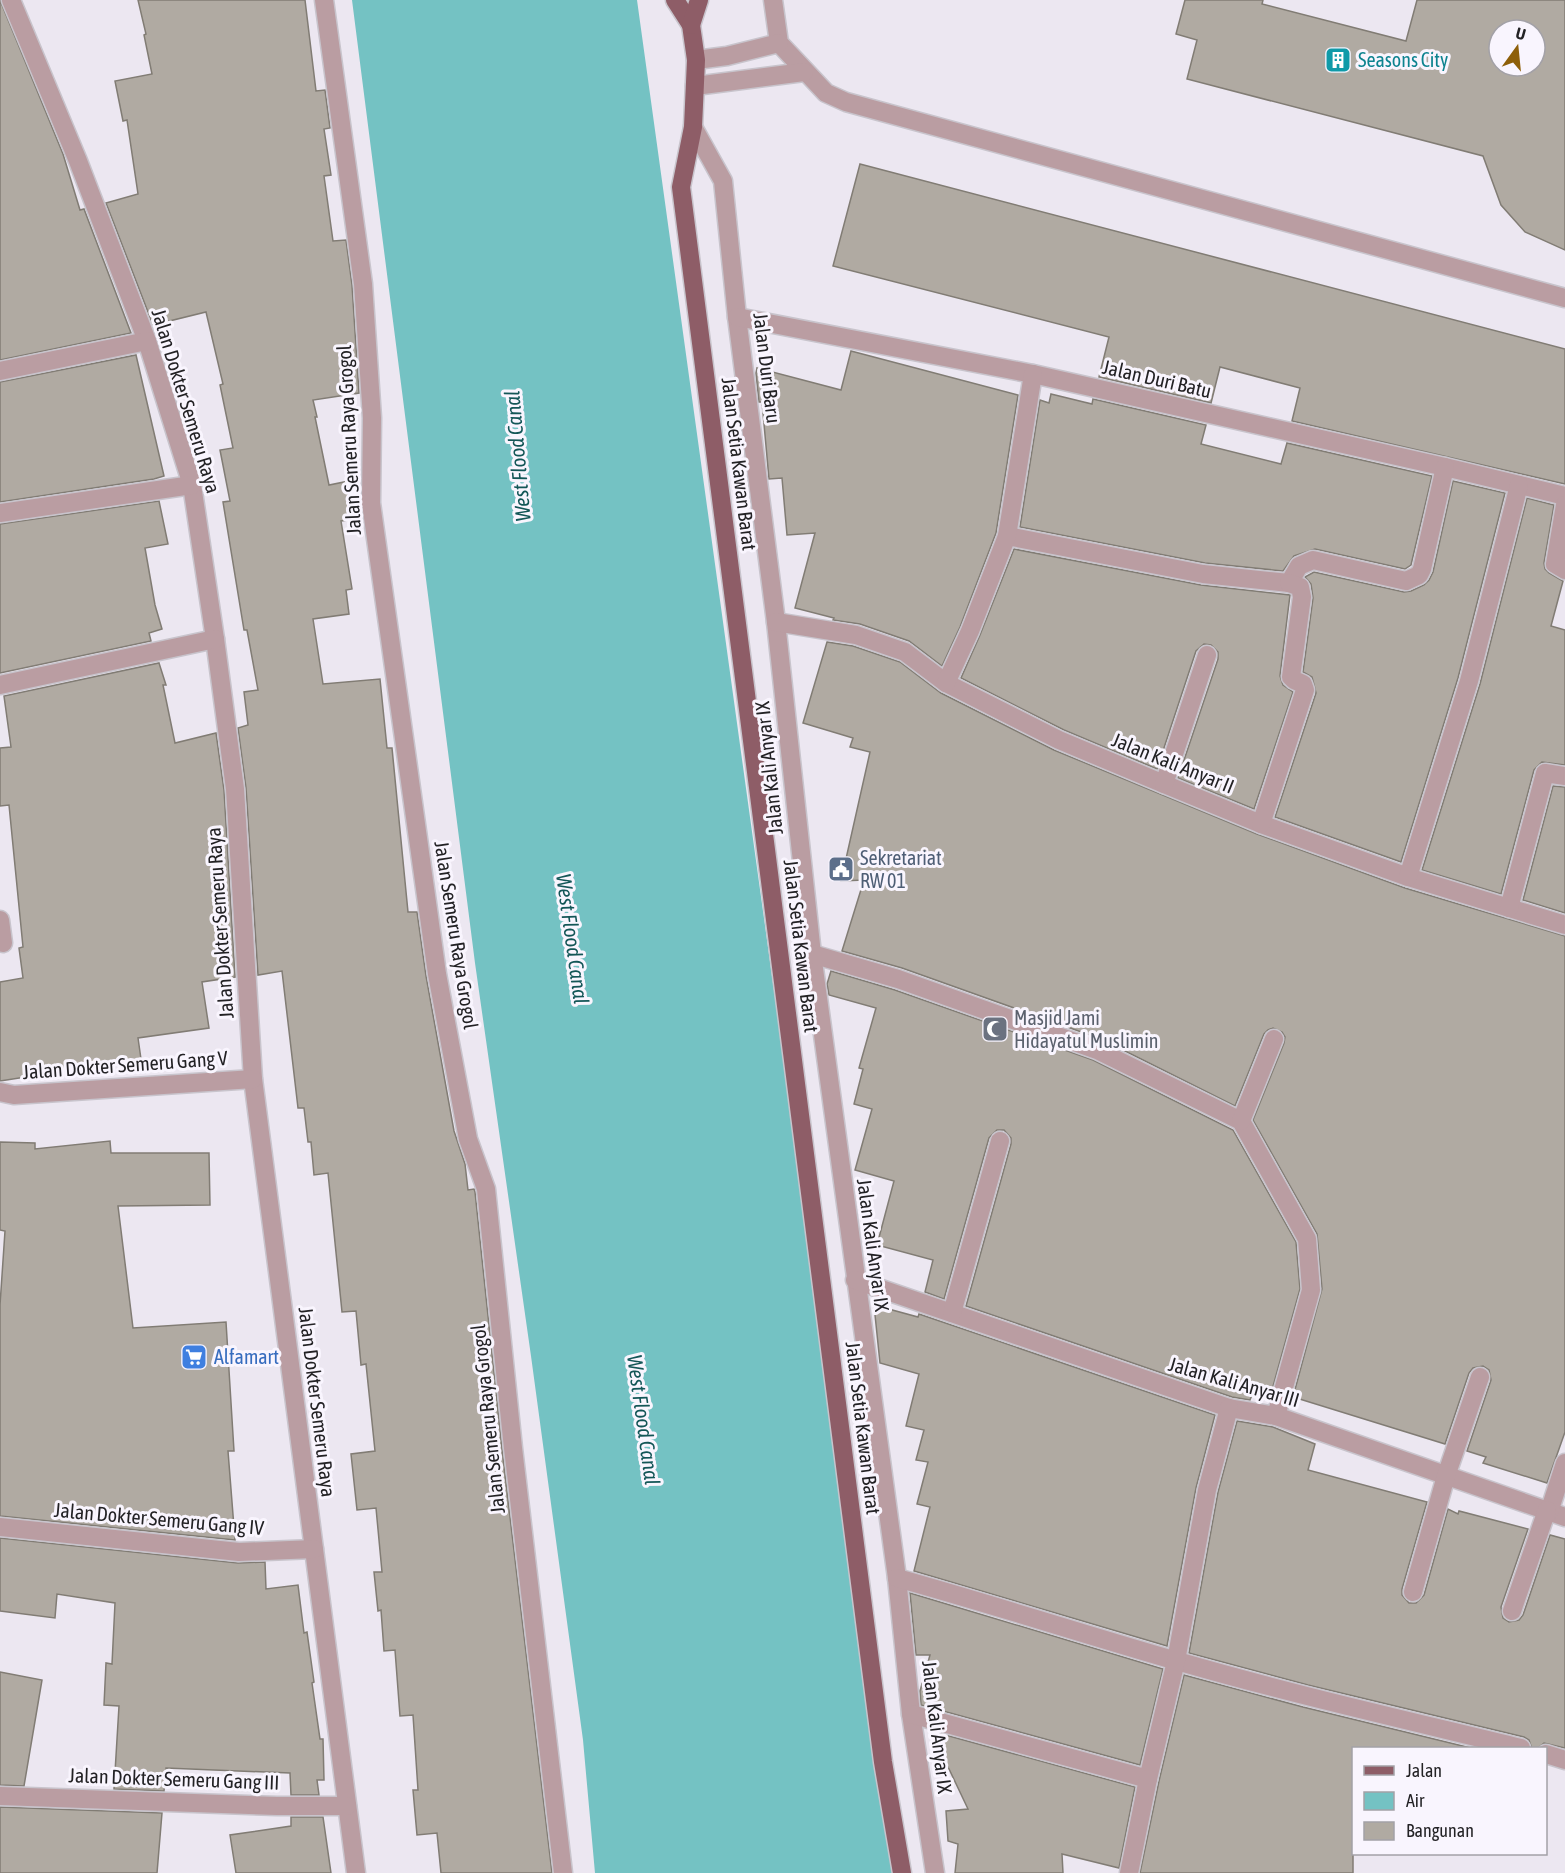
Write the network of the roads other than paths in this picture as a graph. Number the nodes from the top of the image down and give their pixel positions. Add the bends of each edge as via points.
1 (11, 0) edge
2 (324, 0) edge
3 (675, 0) edge
4 (699, 0) edge
5 (773, 0) edge
6 (691, 25) junction
7 (779, 43) junction
8 (696, 60) junction
9 (804, 72) junction
10 (695, 86) junction
11 (693, 127) junction
12 (1565, 298) edge
13 (737, 317) junction
14 (147, 341) junction
15 (0, 371) edge
16 (1033, 374) junction
17 (1445, 467) junction
18 (192, 485) junction
19 (1519, 485) junction
20 (1565, 496) edge
21 (1565, 506) edge
22 (0, 513) edge
23 (1007, 536) junction
24 (1565, 570) edge
25 (1289, 583) junction
26 (776, 622) junction
27 (215, 639) junction
28 (1207, 655) dead end
29 (946, 683) junction
30 (0, 685) edge
31 (1565, 776) edge
32 (1164, 784) junction
33 (1261, 824) junction
34 (1408, 877) junction
35 (1509, 908) junction
36 (0, 920) edge
37 (1565, 925) edge
38 (3, 943) dead end
39 (812, 954) junction
40 (1274, 1039) dead end
41 (253, 1079) junction
42 (0, 1092) edge
43 (1241, 1121) junction
44 (1000, 1141) dead end
45 (855, 1280) junction
46 (952, 1313) junction
47 (1480, 1377) dead end
48 (1230, 1408) junction
49 (1275, 1416) junction
50 (1565, 1463) edge
51 (1446, 1476) junction
52 (1554, 1513) edge
53 (0, 1527) edge
54 (314, 1549) junction
55 (897, 1578) junction
56 (1413, 1592) dead end
57 (1512, 1611) dead end
58 (1176, 1661) junction
59 (911, 1714) junction
60 (1513, 1747) edge
61 (1547, 1756) edge
62 (1565, 1760) edge
63 (1148, 1779) junction
64 (0, 1796) edge
65 (347, 1806) junction
66 (356, 1873) edge
67 (563, 1873) edge
68 (902, 1873) edge
69 (934, 1873) edge
70 (1129, 1873) edge

1 - 14 street, Jalan Dokter Semeru Raya
2 - 67 street, Jalan Semeru Raya Grogol via 363,284 372,418 371,503 437,974 468,1139 486,1189
3 - 6 main road, Jalan Setia Kawan Barat
4 - 6 main road, Jalan Setia Kawan Barat
5 - 7 street
6 - 8 main road, Jalan Setia Kawan Barat
7 - 8 street
7 - 9 street
8 - 10 main road, Jalan Setia Kawan Barat
9 - 10 street
9 - 12 street via 826,93 846,102
10 - 11 main road, Jalan Setia Kawan Barat
11 - 13 street, Jalan Duri Baru via 723,182
11 - 68 main road, Jalan Setia Kawan Barat via 681,188 881,1750
13 - 16 street, Jalan Duri Batu
13 - 26 street, Jalan Duri Baru
14 - 15 street
14 - 18 street, Jalan Dokter Semeru Raya
16 - 17 street, Jalan Duri Batu
16 - 23 street
17 - 19 street, Jalan Duri Batu
17 - 25 street via 1419,575 1406,581 1313,560 1299,566
18 - 22 street
18 - 27 street, Jalan Dokter Semeru Raya
19 - 20 street, Jalan Duri Batu
19 - 34 street via 1469,681
21 - 24 street via 1555,564
23 - 25 street via 1203,574
23 - 29 street
25 - 33 street via 1300,587 1302,597 1291,677 1303,684 1305,690
26 - 29 street, Jalan Kali Anyar II via 856,635 905,652
26 - 39 street, Jalan Kali Anyar IX
27 - 30 street
27 - 41 street, Jalan Dokter Semeru Raya via 235,789
28 - 32 street
29 - 32 street, Jalan Kali Anyar II via 1059,740
31 - 35 street via 1545,773
32 - 33 street, Jalan Kali Anyar II
33 - 34 street, Jalan Kali Anyar II
34 - 35 street, Jalan Kali Anyar II
35 - 37 street, Jalan Kali Anyar II
36 - 38 street
39 - 43 street via 898,979 1097,1050
39 - 45 street, Jalan Kali Anyar IX
40 - 43 street
41 - 42 street, Jalan Dokter Semeru Gang V via 14,1095
41 - 54 street, Jalan Dokter Semeru Raya
43 - 49 street via 1307,1239 1311,1290
44 - 46 street
45 - 46 street, Jalan Kali Anyar III
45 - 55 street, Jalan Kali Anyar IX
46 - 48 street, Jalan Kali Anyar III
47 - 51 street
48 - 49 street, Jalan Kali Anyar III
48 - 58 street via 1207,1490
49 - 51 street, Jalan Kali Anyar III
50 - 52 street
51 - 52 street, Jalan Kali Anyar III
51 - 56 street
52 - 57 street
53 - 54 street, Jalan Dokter Semeru Gang IV via 239,1552
54 - 65 street, Jalan Dokter Semeru Raya
55 - 58 street
55 - 59 street, Jalan Kali Anyar IX
58 - 60 street
58 - 63 street
59 - 63 street
59 - 69 street, Jalan Kali Anyar IX
61 - 62 street
63 - 70 street
64 - 65 street, Jalan Dokter Semeru Gang III
65 - 66 street, Jalan Dokter Semeru Raya

